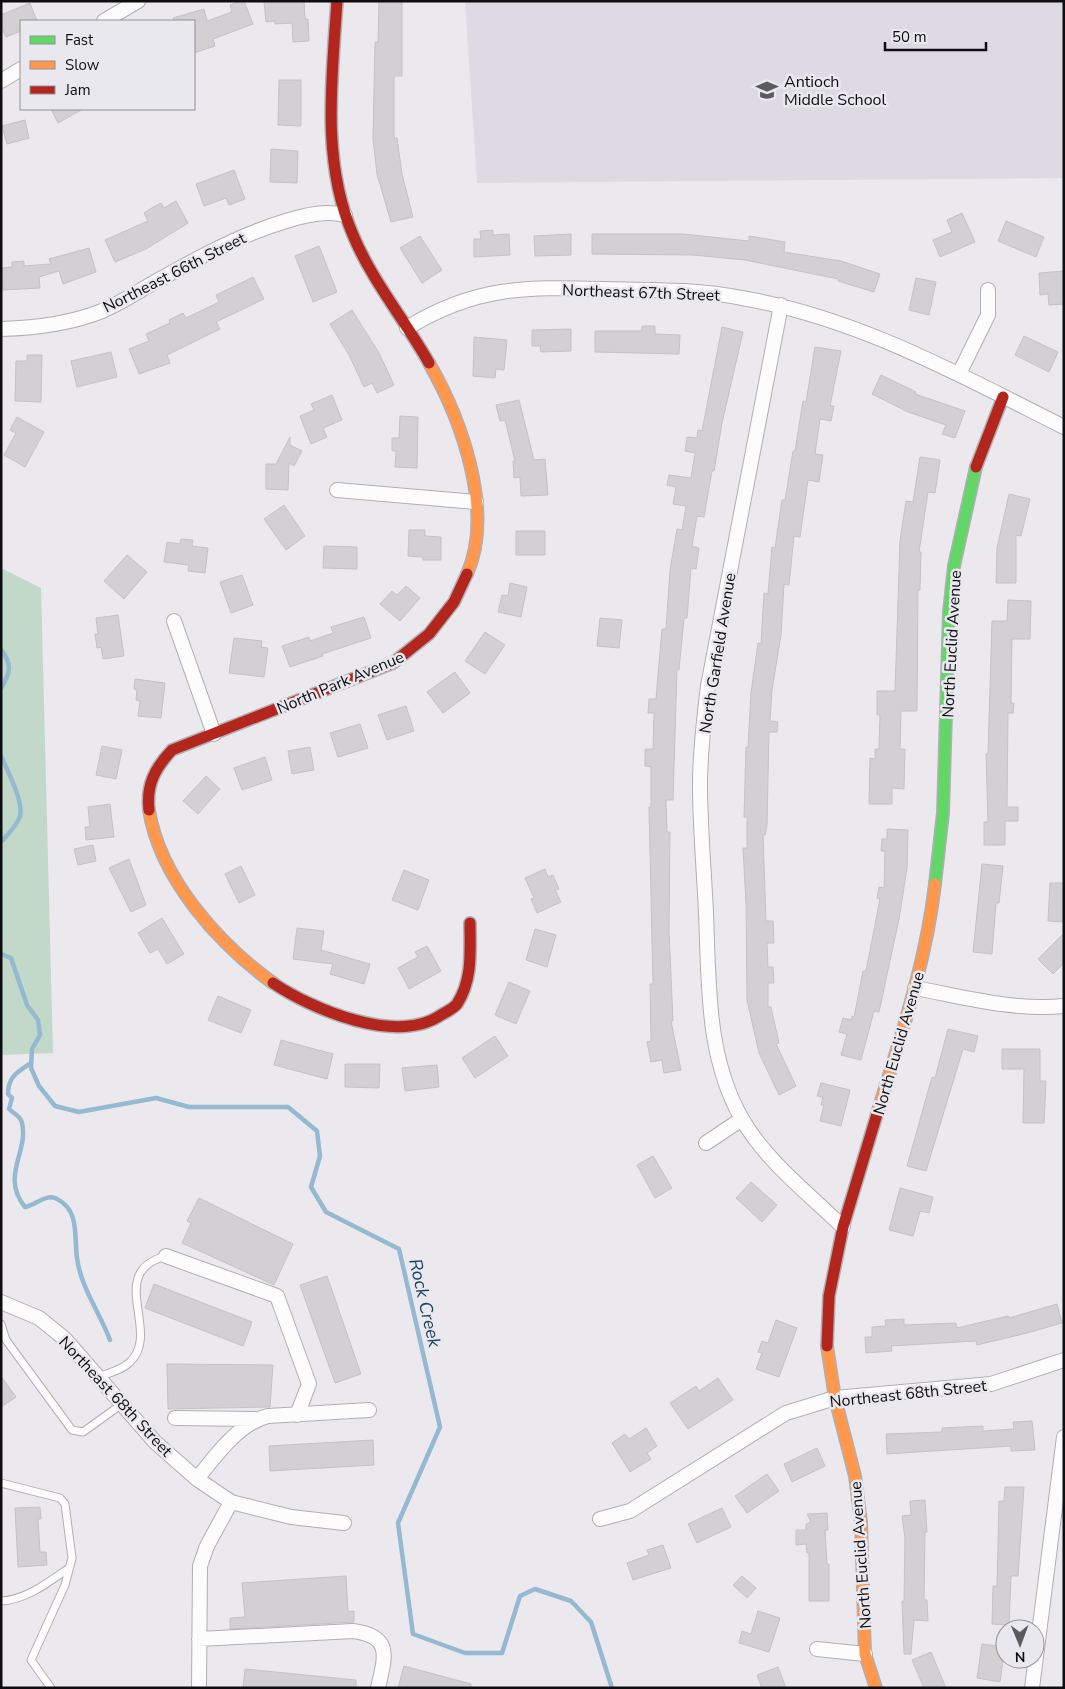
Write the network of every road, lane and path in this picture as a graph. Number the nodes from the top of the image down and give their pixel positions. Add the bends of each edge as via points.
1 (138, 1) edge
2 (337, 1) edge
3 (106, 20) edge
4 (20, 70) edge
5 (1, 81) edge
6 (345, 215) junction
7 (988, 290) dead end
8 (781, 306) junction
9 (407, 328) junction
10 (1, 329) edge
11 (960, 374) junction
12 (1003, 397) junction
13 (1064, 427) edge
14 (337, 490) dead end
15 (476, 502) junction
16 (174, 621) dead end
17 (214, 734) junction
18 (470, 923) dead end
19 (915, 988) junction
20 (1064, 1006) edge
21 (742, 1120) junction
22 (706, 1143) dead end
23 (843, 1227) junction
24 (166, 1256) joint
25 (1, 1302) edge
26 (1, 1324) edge
27 (1064, 1360) edge
28 (98, 1377) junction
29 (835, 1398) junction
30 (122, 1404) junction
31 (369, 1410) dead end
32 (297, 1415) junction
33 (175, 1418) dead end
34 (255, 1419) junction
35 (1064, 1437) edge
36 (197, 1479) junction
37 (1, 1483) edge
38 (230, 1502) junction
39 (600, 1519) dead end
40 (344, 1523) dead end
41 (69, 1568) junction
42 (1, 1601) edge
43 (199, 1639) junction
44 (817, 1649) dead end
45 (865, 1654) junction
46 (52, 1688) edge
47 (200, 1688) edge
48 (378, 1688) edge
49 (876, 1688) edge
50 (1032, 1688) edge

1 - 3 street
2 - 6 street, North Park Avenue via 332,146
4 - 5 street
6 - 9 street, North Park Avenue via 360,254
6 - 10 street, Northeast 66th Street via 332,211 262,228 217,247 101,311 56,324
7 - 11 street via 988,315
8 - 9 street, Northeast 67th Street via 742,297 688,291 566,288 495,292 451,304
8 - 11 street, Northeast 67th Street via 879,337
8 - 21 street, North Garfield Avenue via 708,686 702,744 702,832 710,1011 717,1055
9 - 15 street, North Park Avenue via 452,407 470,458
11 - 12 street, Northeast 67th Street
12 - 13 street, Northeast 67th Street
12 - 19 street, North Euclid Avenue via 974,473 954,566 949,612 943,813 932,911
14 - 15 street
15 - 17 street, North Park Avenue via 474,547 463,590 437,628 421,644 393,663
16 - 17 street
17 - 18 street, North Park Avenue via 172,750 160,763 148,788 148,815 169,866 185,894 228,946 263,976 302,1000 362,1024 390,1028 424,1024 447,1014 466,992 474,946
19 - 20 street via 1009,1006
19 - 23 street, North Euclid Avenue
21 - 22 street
21 - 23 street, North Garfield Avenue via 779,1165
23 - 29 street, North Euclid Avenue via 829,1296 827,1324
24 - 28 lane via 143,1266 138,1275 138,1350 131,1362
24 - 32 street via 277,1296 309,1384
25 - 28 street, Northeast 68th Street via 39,1318 65,1339
26 - 30 lane via 6,1340 72,1430 83,1432
27 - 29 street, Northeast 68th Street via 991,1384
28 - 30 street, Northeast 68th Street
29 - 39 street, Northeast 68th Street via 786,1413 630,1511
29 - 45 street, North Euclid Avenue via 855,1476 861,1522
30 - 36 street, Northeast 68th Street via 155,1442
31 - 32 street
32 - 34 street
33 - 34 street
34 - 36 street via 216,1454
35 - 50 street
36 - 38 street, Northeast 68th Street
37 - 41 lane via 64,1501 72,1558
38 - 40 street, Northeast 68th Street via 291,1517
38 - 43 street via 200,1566
41 - 42 lane via 45,1585
41 - 46 lane via 65,1585 31,1660
43 - 47 street
43 - 48 street via 366,1632 382,1644 384,1657
44 - 45 street
45 - 49 street, North Euclid Avenue

